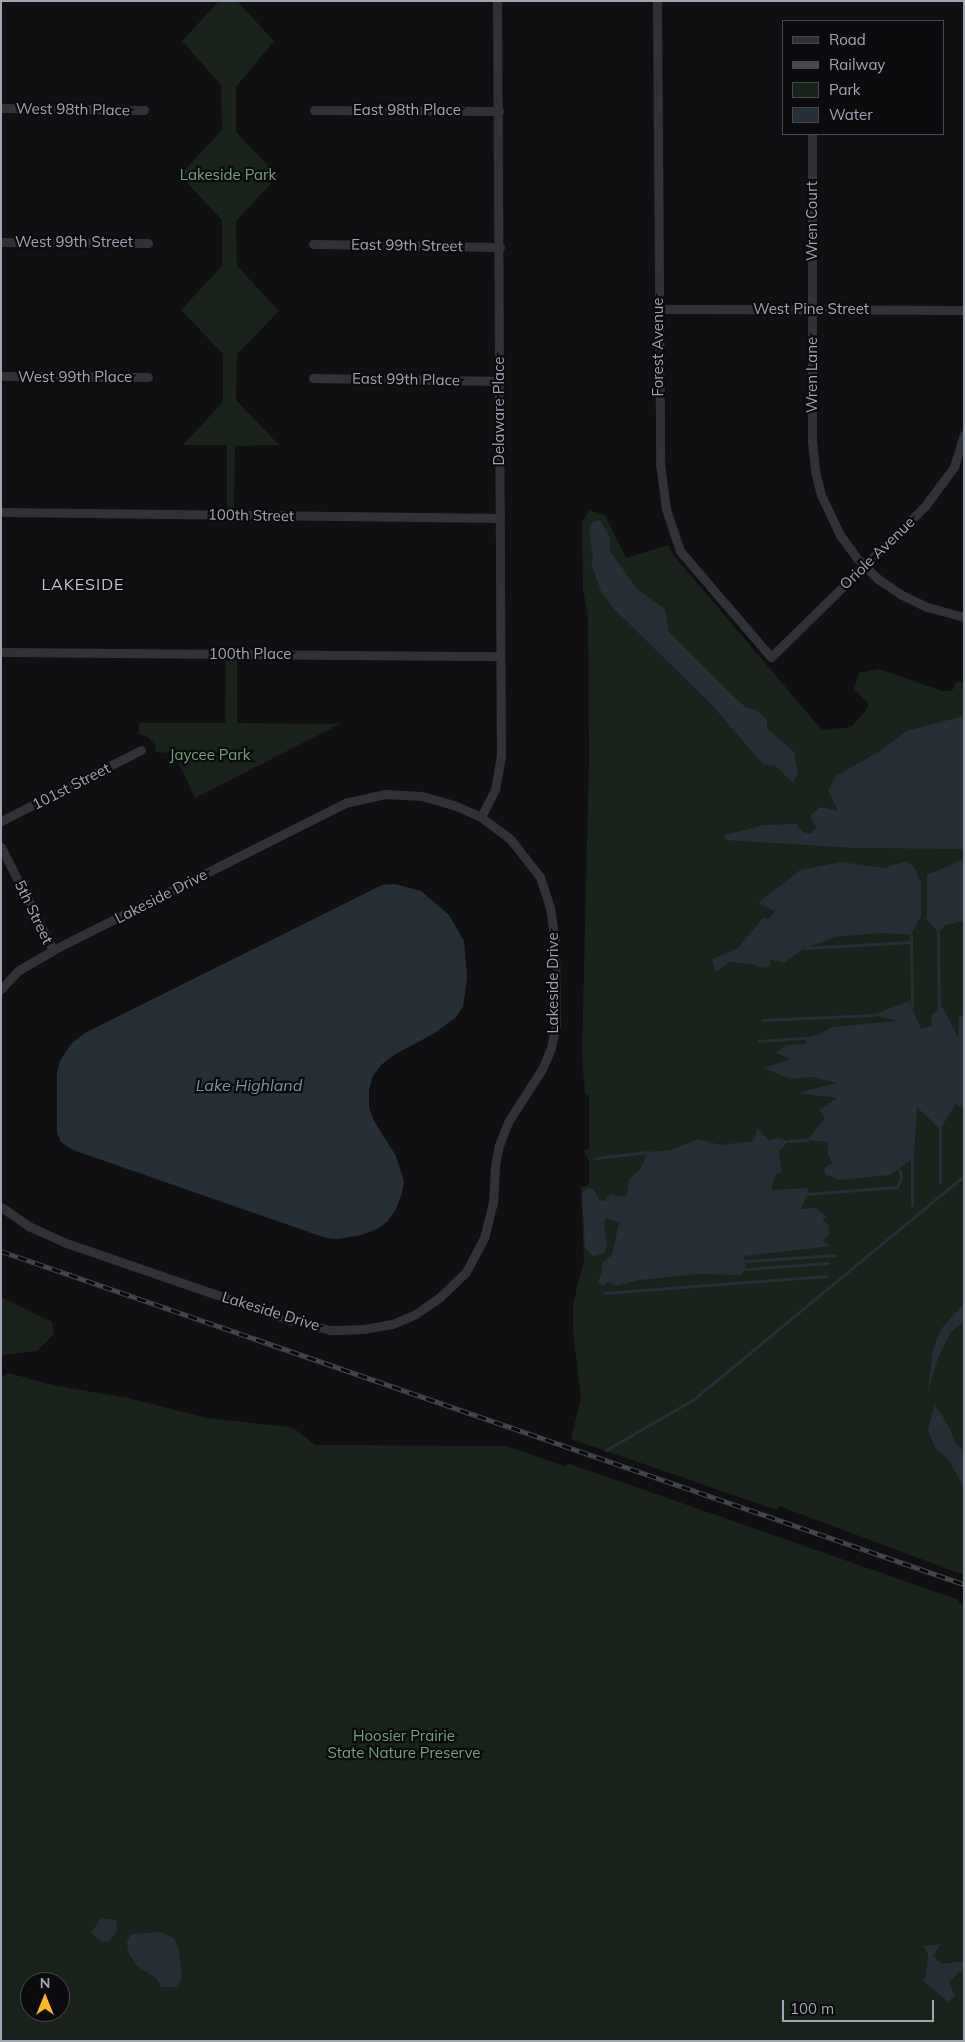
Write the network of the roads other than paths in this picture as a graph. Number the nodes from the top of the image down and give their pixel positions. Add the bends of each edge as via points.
1 (497, 1) edge
2 (657, 1) edge
3 (1, 108) edge
4 (144, 110) dead end
5 (314, 110) dead end
6 (499, 111) junction
7 (812, 135) edge
8 (1, 242) edge
9 (148, 243) dead end
10 (313, 244) dead end
11 (500, 247) junction
12 (658, 308) junction
13 (811, 309) junction
14 (964, 310) edge
15 (1, 376) edge
16 (148, 378) dead end
17 (314, 378) dead end
18 (499, 381) junction
19 (964, 435) edge
20 (1, 512) edge
21 (500, 518) junction
22 (863, 566) junction
23 (964, 617) edge
24 (1, 652) edge
25 (500, 656) junction
26 (771, 657) joint
27 (141, 750) dead end
28 (482, 817) junction
29 (1, 821) edge
30 (1, 847) edge
31 (52, 950) junction
32 (1, 988) edge
33 (1, 1207) edge

1 - 6 street, Delaware Place
2 - 12 street, Forest Avenue
3 - 4 street, West 98th Place
5 - 6 street, East 98th Place
6 - 11 street, Delaware Place
7 - 13 street, Wren Court
8 - 9 street, West 99th Street
10 - 11 street, East 99th Street
11 - 18 street, Delaware Place
12 - 13 street, West Pine Street
12 - 26 street, Forest Avenue via 660,464 670,524 684,556
13 - 14 street, West Pine Street
13 - 22 street, Wren Lane via 815,471 826,509
15 - 16 street, West 99th Place
17 - 18 street, East 99th Place
18 - 21 street, Delaware Place
19 - 22 street, Oriole Avenue via 954,467 925,506
20 - 21 street, 100th Street
21 - 25 street, Delaware Place
22 - 23 street, Wren Lane via 913,601
22 - 26 street, Oriole Avenue
24 - 25 street, 100th Place
25 - 28 street, Delaware Place via 501,757 495,790
27 - 29 street, 101st Street
28 - 31 street, Lakeside Drive via 454,804 422,796 385,794 345,804
28 - 33 street, Lakeside Drive via 510,840 540,877 550,907 555,941 556,1024 542,1069 508,1122 499,1145 493,1202 484,1238 466,1272 440,1297 416,1314 392,1324 330,1330 290,1320 64,1242 30,1228
30 - 31 street, 5th Street
31 - 32 street, Lakeside Drive via 19,970

